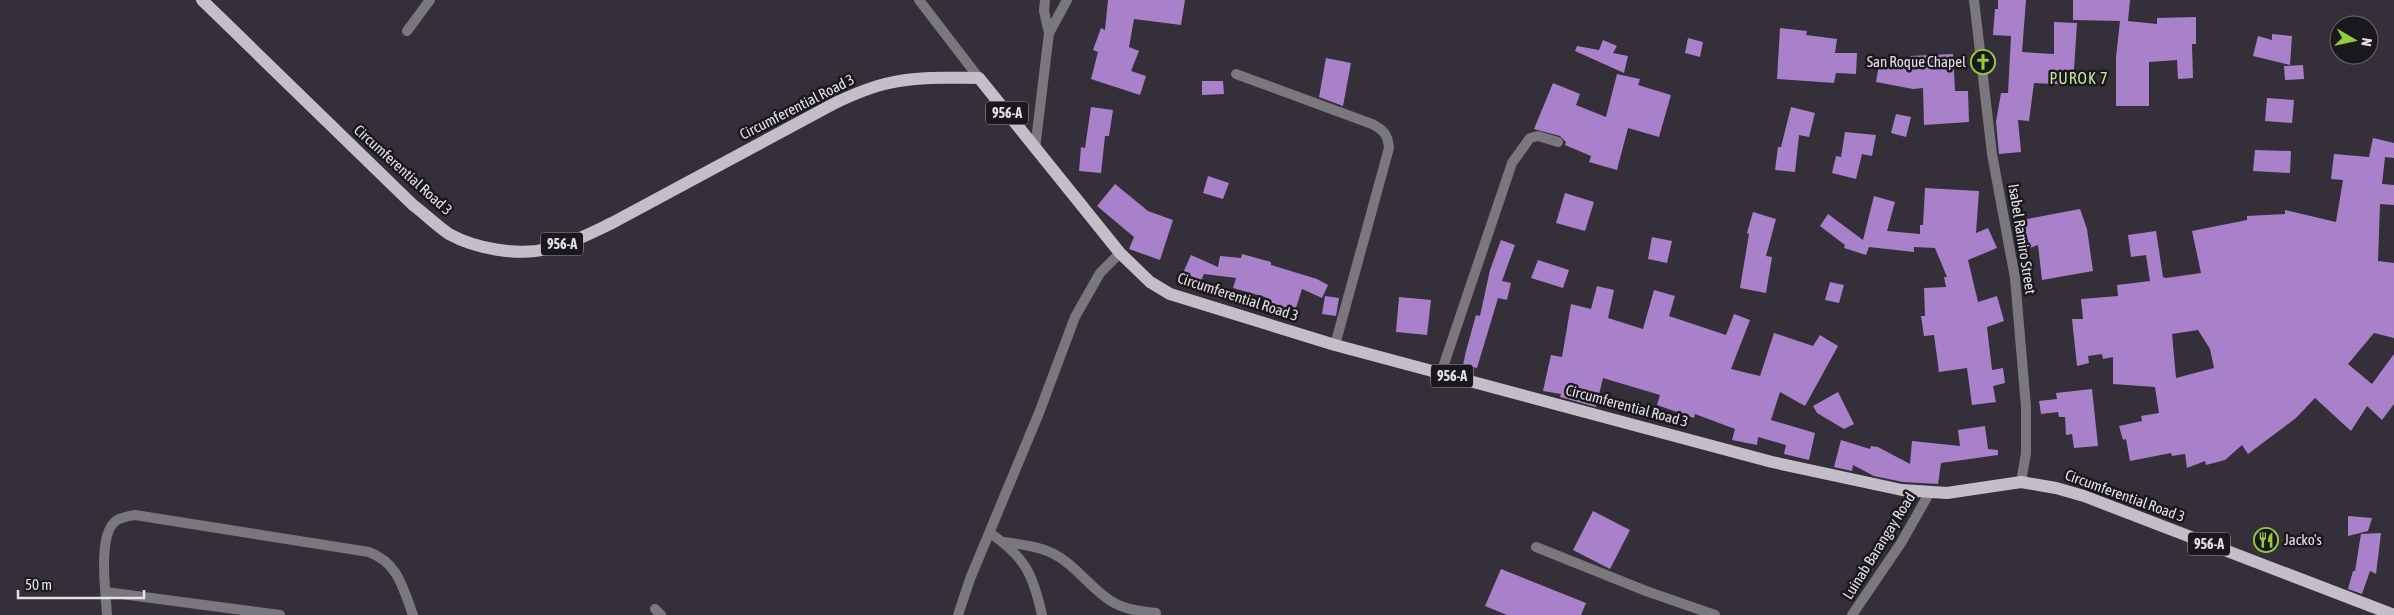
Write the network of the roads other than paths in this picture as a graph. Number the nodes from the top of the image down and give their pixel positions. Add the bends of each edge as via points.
1 (202, 0) edge
2 (430, 0) edge
3 (919, 0) edge
4 (1045, 0) edge
5 (1067, 0) edge
6 (1974, 0) edge
7 (407, 31) dead end
8 (1049, 32) junction
9 (1236, 74) dead end
10 (979, 78) junction
11 (1558, 142) dead end
12 (1035, 149) junction
13 (1120, 253) junction
14 (1334, 345) junction
15 (1441, 373) junction
16 (2021, 482) junction
17 (1930, 492) junction
18 (990, 533) junction
19 (1003, 542) junction
20 (1536, 547) dead end
21 (106, 592) junction
22 (1156, 613) dead end
23 (2389, 614) edge
24 (107, 615) edge
25 (280, 615) edge
26 (413, 615) edge
27 (958, 615) edge
28 (1042, 615) edge
29 (1715, 615) edge
30 (1852, 615) edge

1 - 10 main road, Circumferential Road 3 / 956-A via 413,205 450,234 495,249 546,249 574,240 621,219 834,103 865,90 890,82 917,79
2 - 7 street
3 - 10 street
4 - 8 street
5 - 8 street
6 - 16 street, Isabel Ramiro Street via 1992,154 2015,278 2026,407 2026,453
8 - 12 street
9 - 14 street via 1372,124 1388,136 1389,148
10 - 12 main road, Circumferential Road 3 / 956-A
11 - 15 street via 1538,136 1530,138 1512,162
12 - 13 main road, Circumferential Road 3 / 956-A
13 - 14 main road, Circumferential Road 3 / 956-A via 1144,276 1170,294
13 - 18 street via 1100,273 1079,309
14 - 15 main road, Circumferential Road 3 / 956-A
15 - 17 main road, Circumferential Road 3 / 956-A via 1772,462 1880,486
16 - 17 main road, Circumferential Road 3 / 956-A via 1947,493
16 - 23 main road, Circumferential Road 3 / 956-A via 2084,496
17 - 30 street, Luinab Barangay Road via 1901,543
18 - 19 street
18 - 27 street
19 - 22 street via 1052,553 1112,602
19 - 28 street via 1031,574
20 - 29 street
21 - 24 street
21 - 25 street
21 - 26 street via 104,544 110,528 118,519 135,516 383,557 394,569

